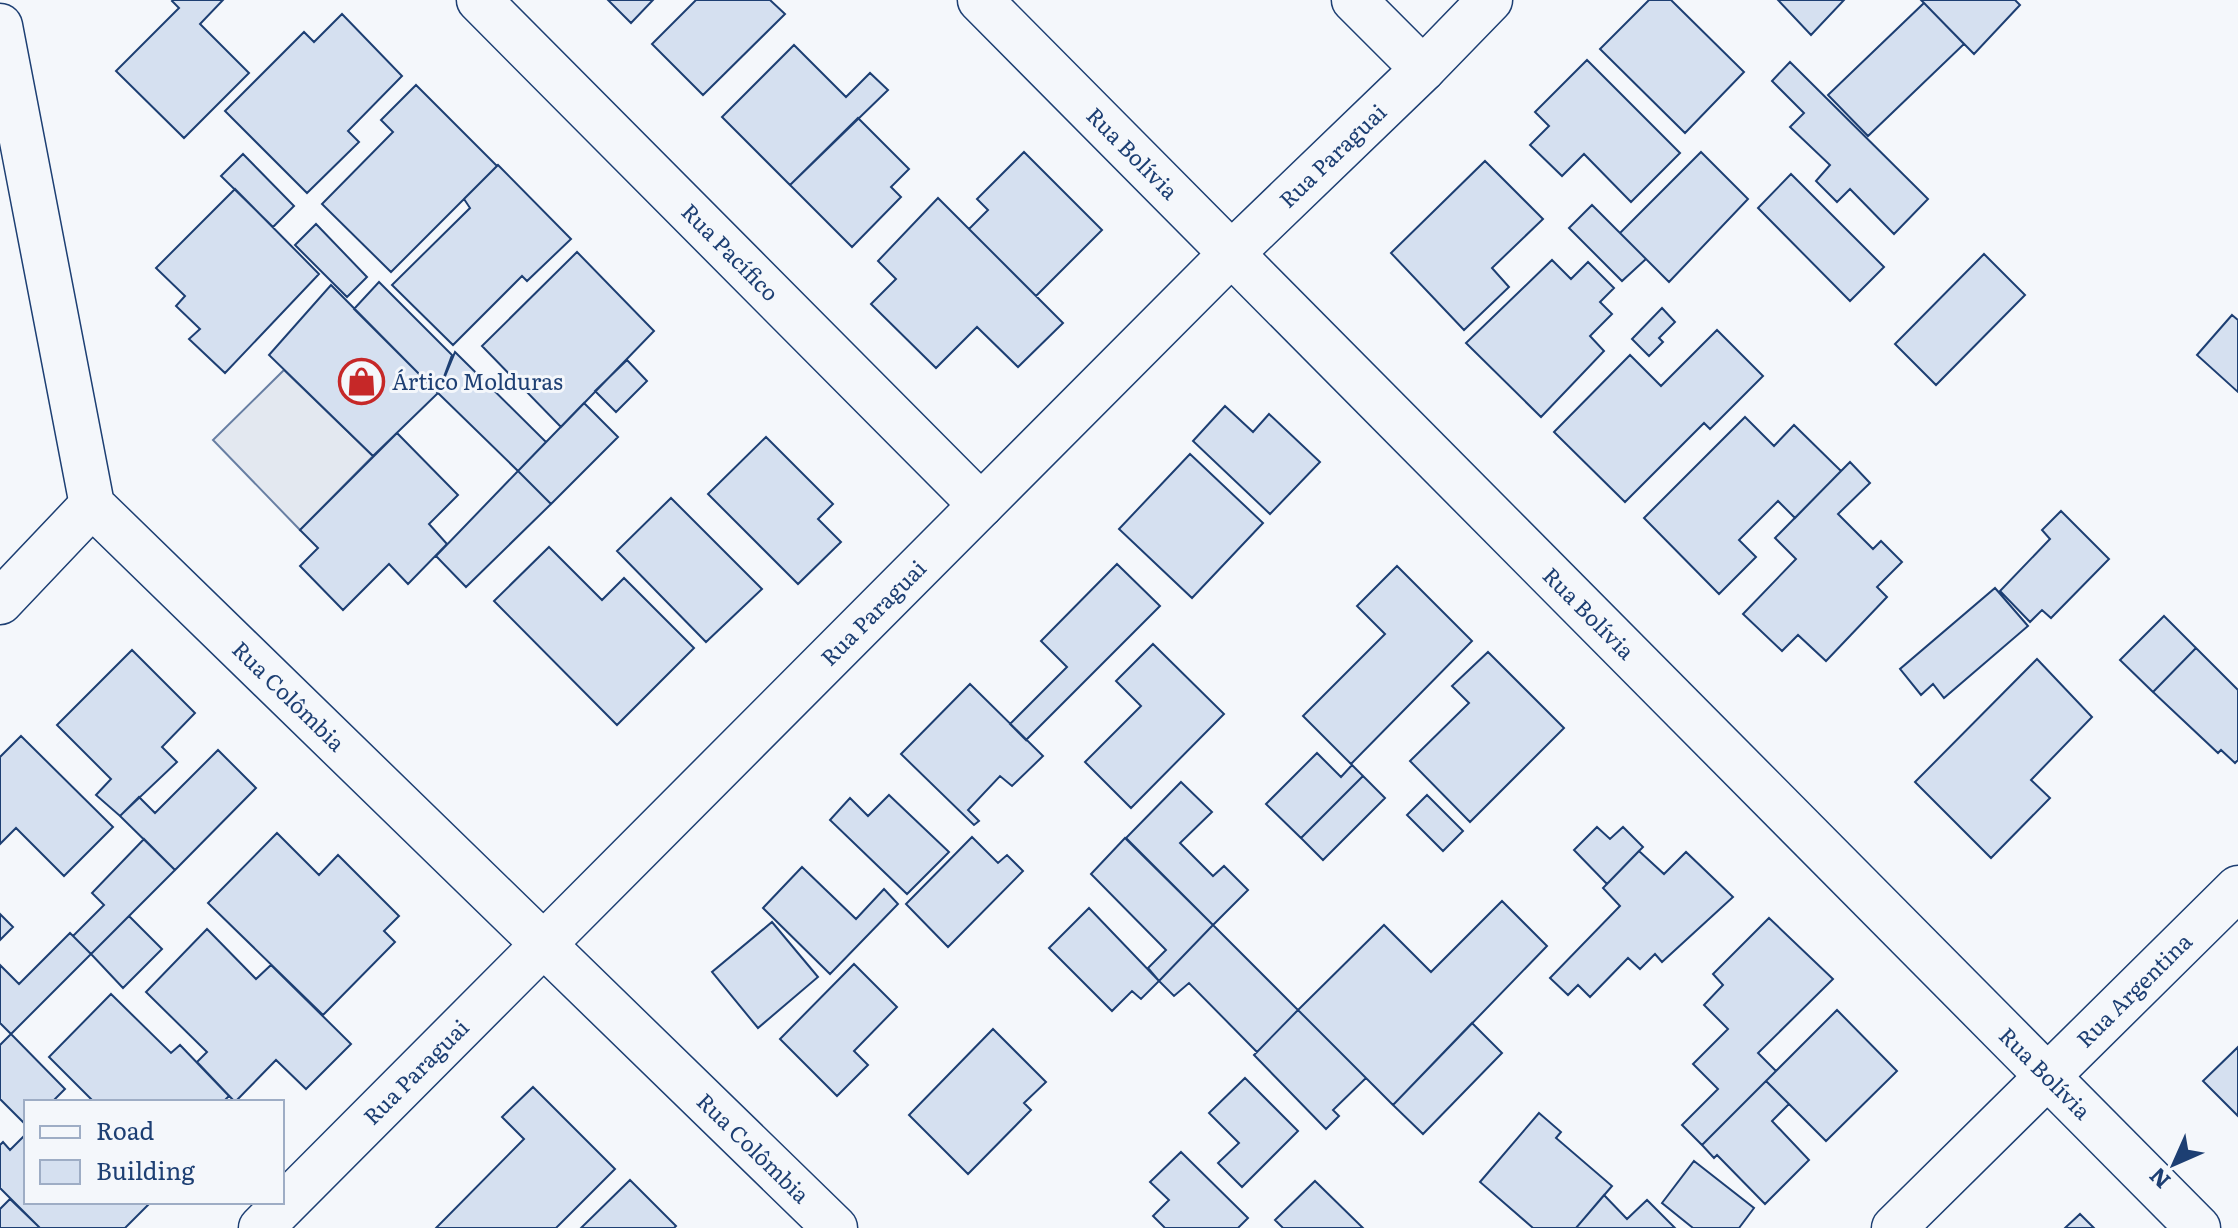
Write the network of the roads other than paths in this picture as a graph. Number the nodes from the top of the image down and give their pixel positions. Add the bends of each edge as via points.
1 (479, 0) edge
2 (980, 0) edge
3 (1354, 0) edge
4 (1490, 0) edge
5 (0, 26) edge
6 (1423, 69) junction
7 (1232, 253) junction
8 (92, 505) junction
9 (981, 505) junction
10 (0, 602) edge
11 (2238, 888) edge
12 (542, 943) junction
13 (2046, 1076) junction
14 (261, 1228) edge
15 (835, 1228) edge
16 (1894, 1228) edge
17 (2198, 1228) edge

1 - 9 street, Rua Pacífico
2 - 7 street, Rua Bolívia
3 - 6 street
4 - 6 street, Rua Paraguai
5 - 8 street
6 - 7 street, Rua Paraguai
7 - 9 street, Rua Paraguai
7 - 13 street, Rua Bolívia
8 - 10 street
8 - 12 street, Rua Colômbia
9 - 12 street, Rua Paraguai
11 - 13 street, Rua Argentina
12 - 14 street, Rua Paraguai
12 - 15 street, Rua Colômbia
13 - 16 street, Rua Argentina
13 - 17 street, Rua Bolívia

